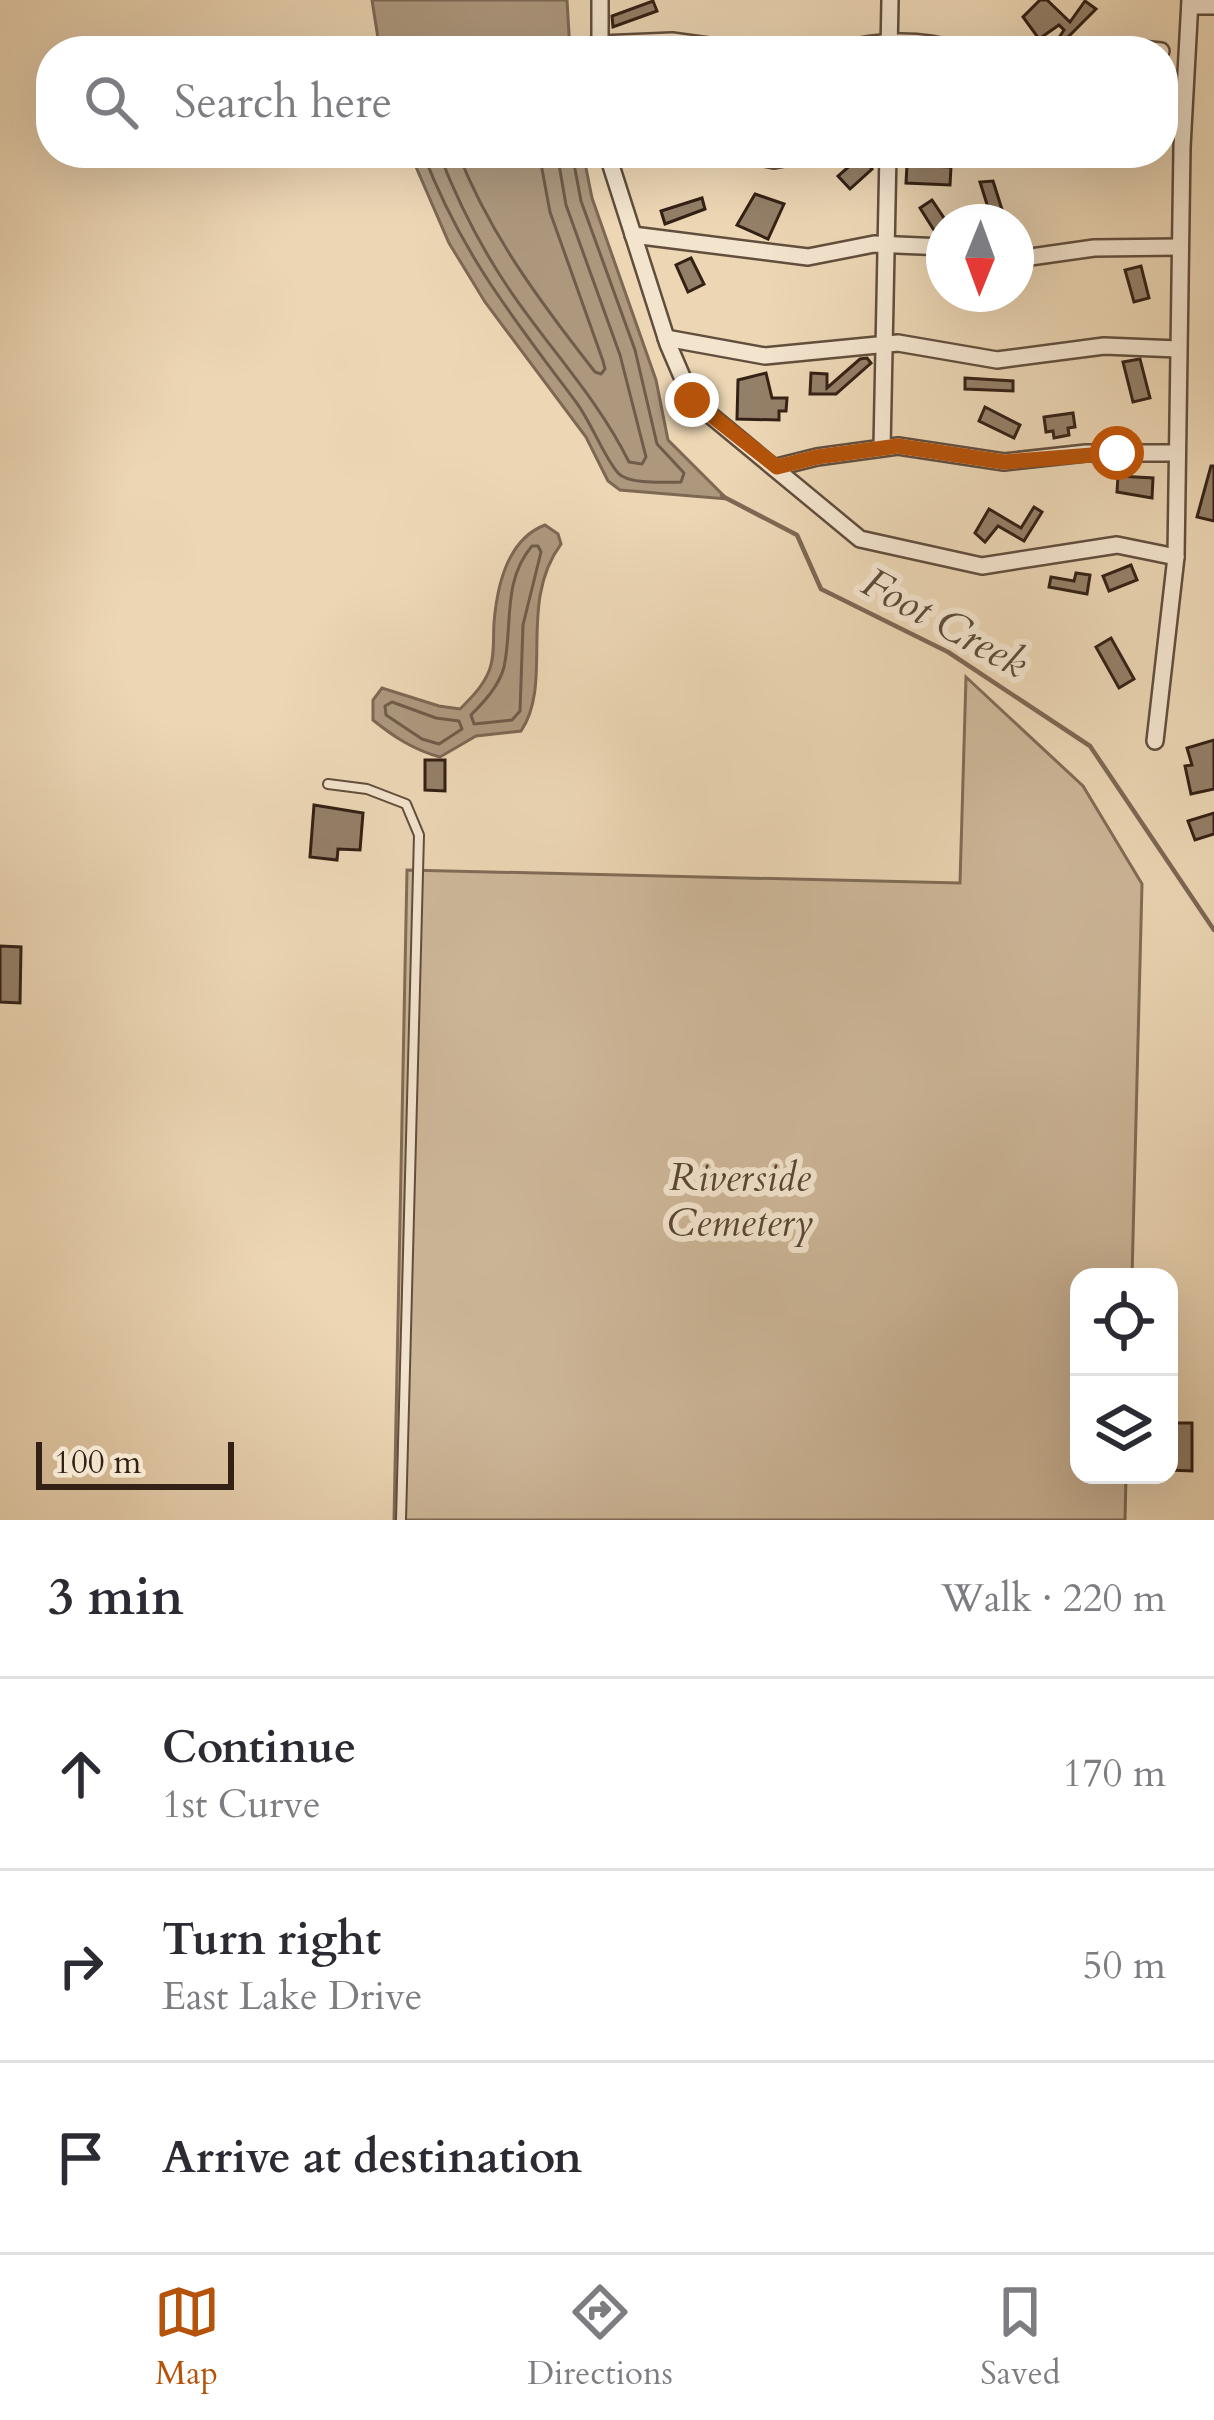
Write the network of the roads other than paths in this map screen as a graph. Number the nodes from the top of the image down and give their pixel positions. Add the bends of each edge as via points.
1 (599, 0) edge
2 (890, 0) edge
3 (1190, 3) edge
4 (1214, 6) edge
5 (600, 36) edge
6 (890, 36) edge
7 (1178, 52) edge
8 (1186, 53) junction
9 (1178, 147) edge
10 (1182, 147) junction
11 (612, 168) edge
12 (888, 168) edge
13 (633, 235) junction
14 (886, 243) junction
15 (926, 246) edge
16 (1180, 247) junction
17 (1034, 256) edge
18 (666, 338) junction
19 (884, 344) junction
20 (1178, 349) junction
21 (882, 448) junction
22 (1176, 453) junction
23 (777, 467) junction
24 (1176, 557) junction
25 (1155, 741) dead end
26 (328, 784) dead end
27 (400, 1520) edge

1 - 5 street
2 - 6 street
3 - 4 street
3 - 8 street
7 - 8 street
8 - 10 street
9 - 10 street
10 - 16 street
11 - 13 street
12 - 14 street
13 - 14 street via 808,257
13 - 18 street
14 - 15 street
14 - 19 street
16 - 17 street
16 - 20 street
18 - 19 street via 765,356
18 - 23 street via 692,400
19 - 20 street via 997,360 1105,346
19 - 21 street
20 - 22 street
21 - 22 street via 1004,462
21 - 23 street
22 - 24 street
23 - 24 street via 860,539 885,547 982,566 1118,545
24 - 25 street
26 - 27 lane via 406,804 419,835

